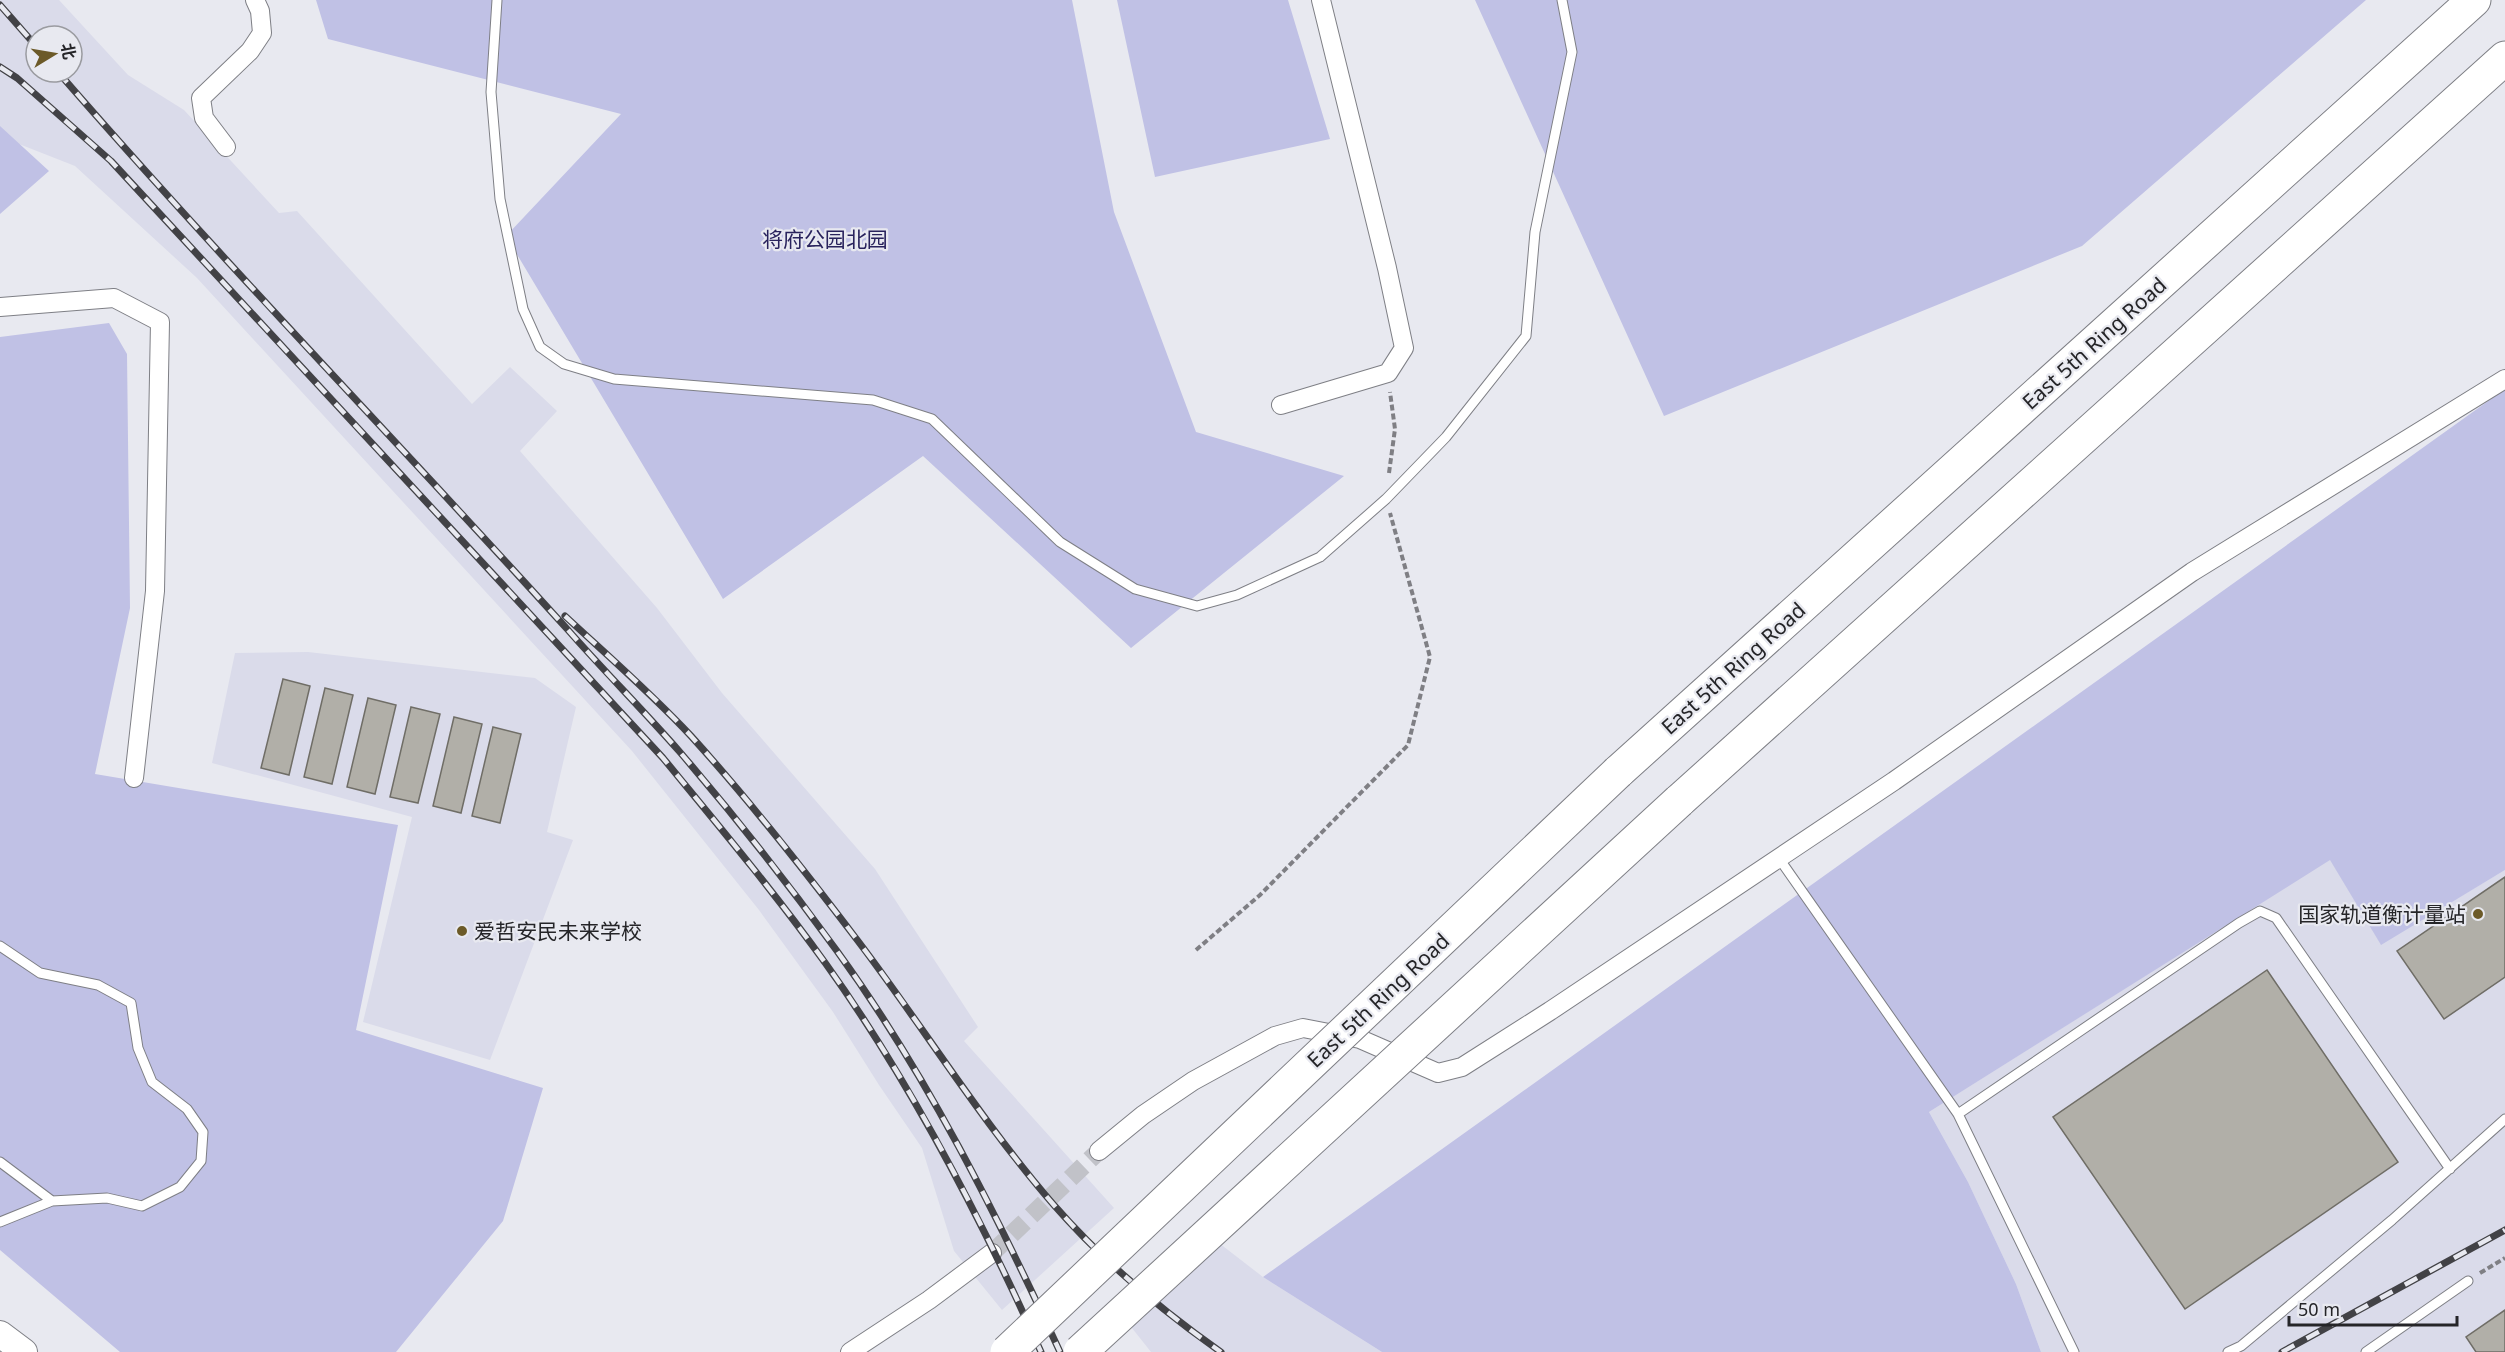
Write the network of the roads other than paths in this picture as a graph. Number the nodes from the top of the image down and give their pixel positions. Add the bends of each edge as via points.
1 (255, 0) edge
2 (497, 0) edge
3 (1321, 0) edge
4 (1562, 0) edge
5 (2474, 0) edge
6 (2505, 58) edge
7 (226, 147) dead end
8 (0, 307) edge
9 (2505, 379) edge
10 (1281, 405) dead end
11 (134, 778) dead end
12 (1778, 857) junction
13 (0, 946) edge
14 (1958, 1114) junction
15 (2505, 1119) edge
16 (1099, 1151) tunnel mouth
17 (0, 1162) edge
18 (2450, 1169) junction
19 (52, 1201) junction
20 (0, 1222) edge
21 (992, 1253) tunnel mouth
22 (2468, 1281) road end
23 (0, 1334) edge
24 (24, 1352) edge
25 (850, 1352) edge
26 (1007, 1352) edge
27 (1080, 1352) edge
28 (2074, 1352) edge
29 (2228, 1352) edge
30 (2366, 1352) edge

1 - 7 street via 262,33 250,51 201,98 204,118
2 - 4 lane via 491,92 500,199 523,309 540,347 564,364 614,379 873,400 932,419 1060,542 1135,589 1197,606 1237,595 1320,557 1386,499 1446,437 1526,336 1535,232 1572,52
3 - 10 street via 1404,348 1388,373
5 - 26 highway, East 5th Ring Road, bridge via 1618,772
6 - 27 highway, bridge via 1678,801
8 - 11 street via 114,298 160,322 155,591
9 - 12 street via 2192,572 1894,781
12 - 14 lane
12 - 16 street via 1462,1067 1438,1073 1360,1039 1303,1028 1275,1036 1193,1082
13 - 19 lane via 40,973 98,985 131,1003 138,1048 152,1082 187,1109 203,1132 201,1161 180,1187 142,1206 107,1198
14 - 18 lane via 2260,911 2276,918
14 - 28 lane
15 - 18 lane
17 - 19 lane
18 - 29 lane via 2241,1346
19 - 20 lane
21 - 25 street
22 - 30 lane
23 - 24 main road

